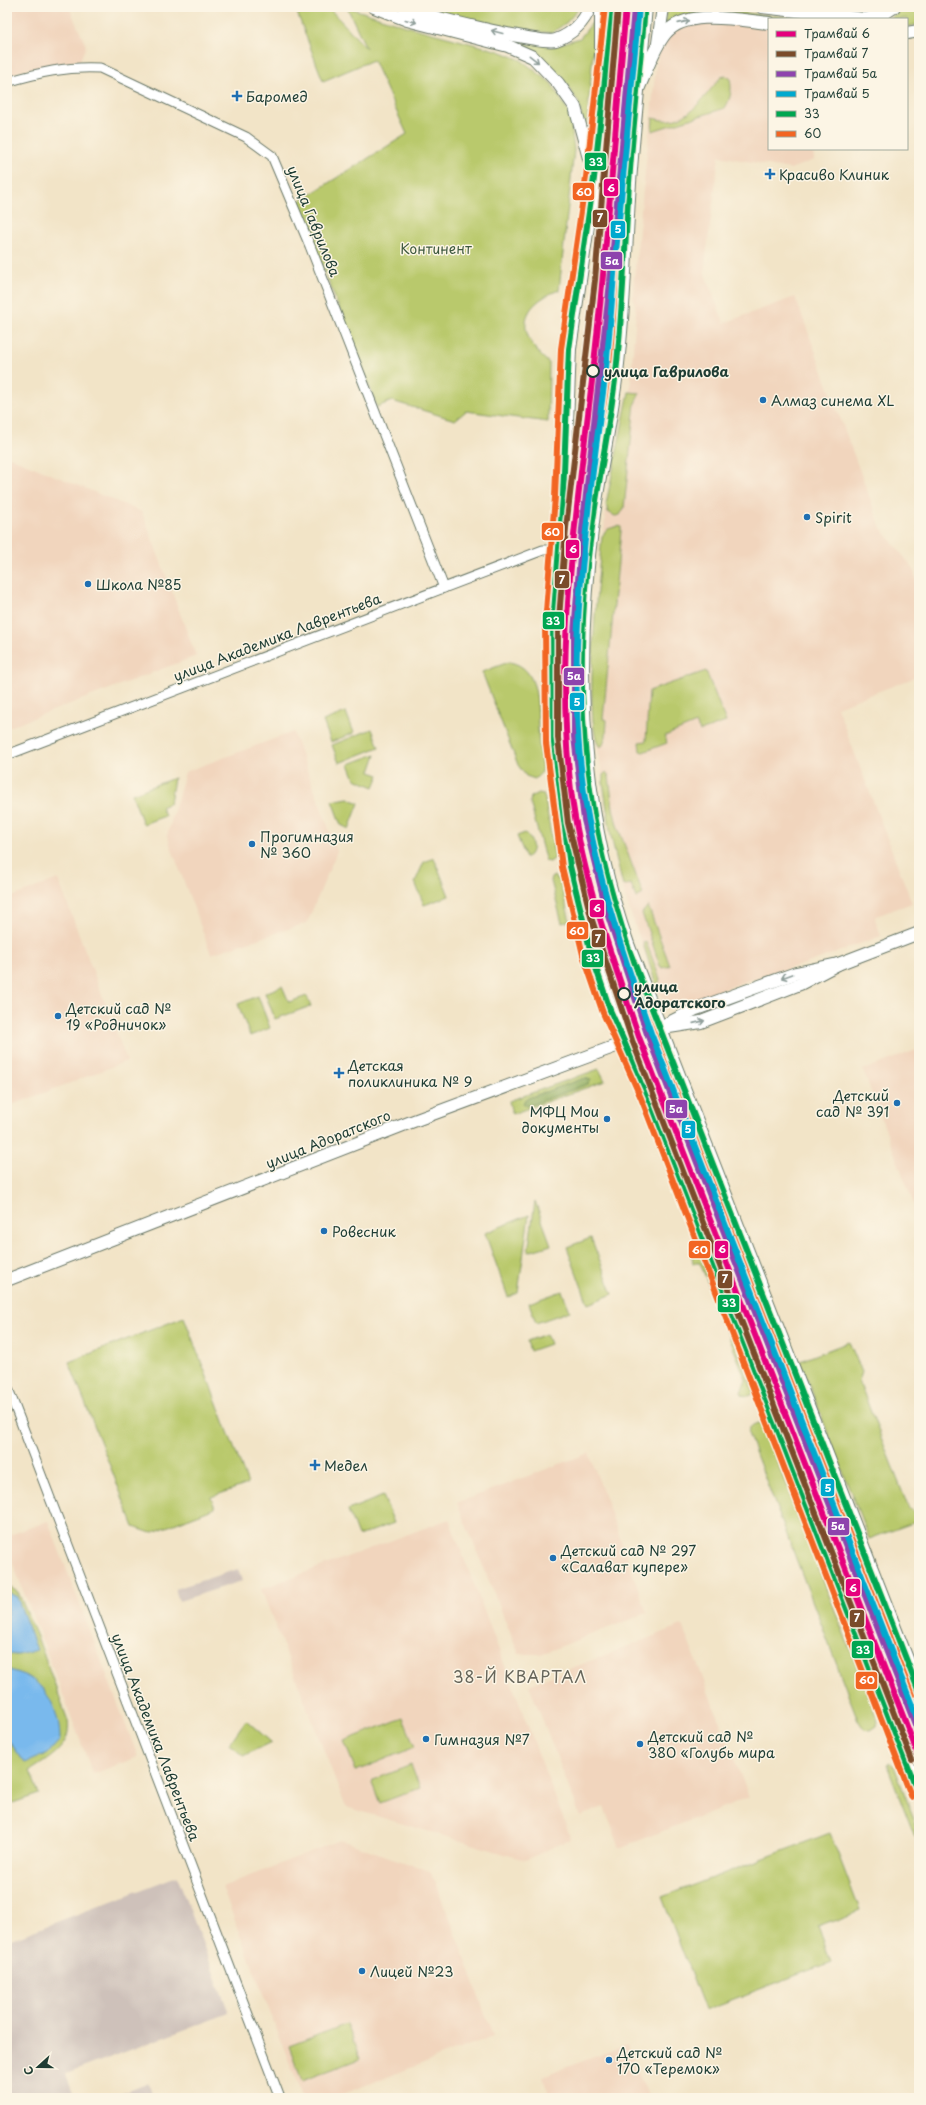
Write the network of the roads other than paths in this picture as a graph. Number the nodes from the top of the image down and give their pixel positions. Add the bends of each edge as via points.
1 (374, 7) edge
2 (404, 7) edge
3 (590, 7) edge
4 (601, 7) edge
5 (614, 7) edge
6 (645, 7) edge
7 (663, 7) edge
8 (762, 7) edge
9 (894, 7) edge
10 (856, 18) edge
11 (868, 18) edge
12 (768, 23) edge
13 (919, 31) edge
14 (908, 33) edge
15 (657, 48) junction
16 (7, 82) edge
17 (637, 92) junction
18 (603, 108) junction
19 (594, 178) junction
20 (559, 550) junction
21 (444, 588) junction
22 (7, 756) edge
23 (919, 933) edge
24 (660, 1029) junction
25 (624, 1042) junction
26 (7, 1280) edge
27 (7, 1386) edge
28 (919, 1692) edge
29 (919, 1795) edge
30 (280, 2098) edge

1 -> 19 main road via 407,20 508,46 533,57 558,83 575,108
3 -> 2 main road via 586,17 574,30 555,40 516,36
4 - 18 main road via 599,40
5 - 18 main road
6 - 17 main road
7 - 15 main road
8 - 10 main road
9 - 11 main road via 882,15
15 -> 12 main road via 665,34 678,23 686,21 710,18
13 - 14 main road
15 - 17 main road
16 - 21 street, улица Гаврилова via 56,69 100,68 246,137 272,156 310,246
17 - 24 main road via 628,188 618,355 593,516 582,624 581,684 586,761 596,830 611,894 628,947
18 - 19 main road
19 - 20 main road via 569,349
20 - 21 street, улица Академика Лаврентьева via 543,550
20 - 25 main road via 553,625 554,743 559,789 570,866 591,953 610,1010
21 - 22 street, улица Академика Лаврентьева
23 - 24 main road, улица Адоратского via 838,964 800,984 701,1022
24 - 25 main road, улица Адоратского
24 - 28 main road
25 - 26 main road, улица Адоратского via 411,1122
25 - 29 main road via 660,1124
27 - 30 street, улица Академика Лаврентьева

